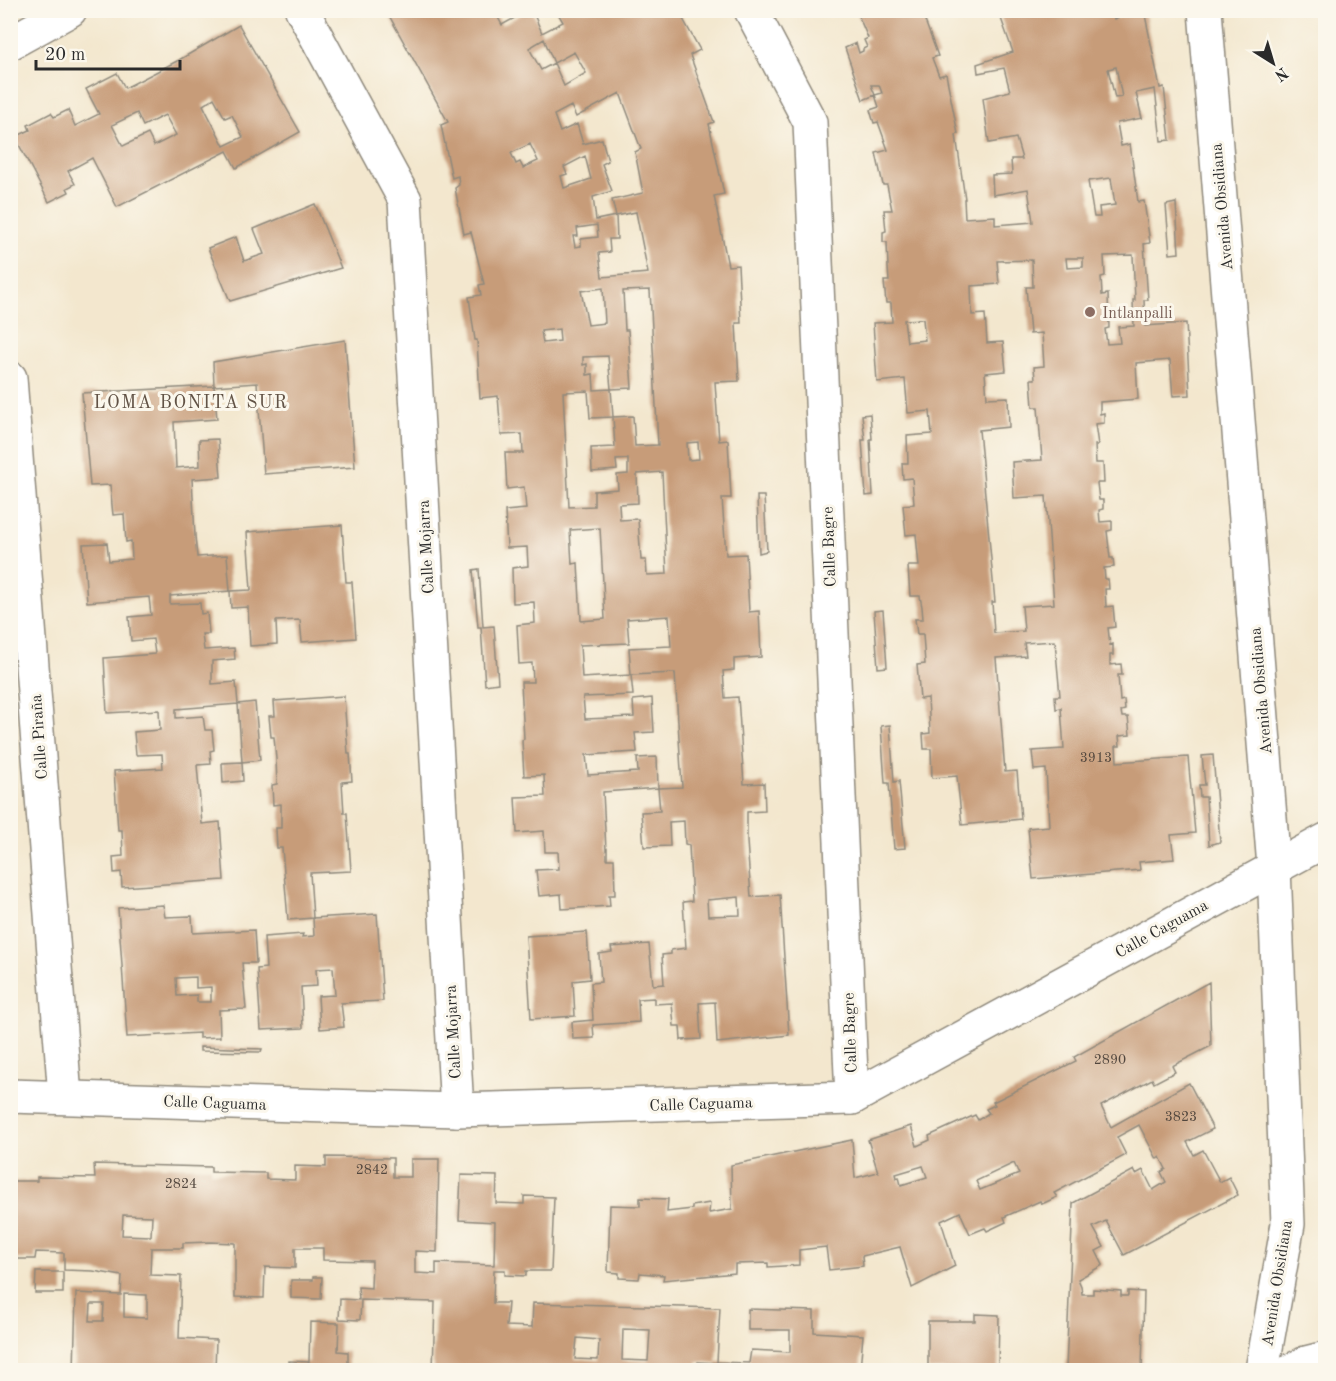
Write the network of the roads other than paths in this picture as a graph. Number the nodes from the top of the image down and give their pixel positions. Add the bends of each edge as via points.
1 (70, 10) edge
2 (302, 10) edge
3 (751, 10) edge
4 (1205, 10) edge
5 (10, 43) edge
6 (10, 378) edge
7 (1326, 840) edge
8 (1274, 867) junction
9 (10, 1096) edge
10 (65, 1097) junction
11 (852, 1098) junction
12 (457, 1110) junction
13 (1326, 1358) edge
14 (1262, 1371) edge
15 (1292, 1371) edge

1 - 5 street
2 - 12 street, Calle Mojarra via 405,200
3 - 11 street, Calle Bagre via 810,122
4 - 8 street, Avenida Obsidiana
6 - 10 street, Calle Piraña
7 - 8 street, Calle Caguama
8 - 11 street, Calle Caguama
8 - 14 street, Avenida Obsidiana via 1288,1224
9 - 10 street, Calle Caguama
10 - 12 street, Calle Caguama
11 - 12 street, Calle Caguama
13 - 15 street

